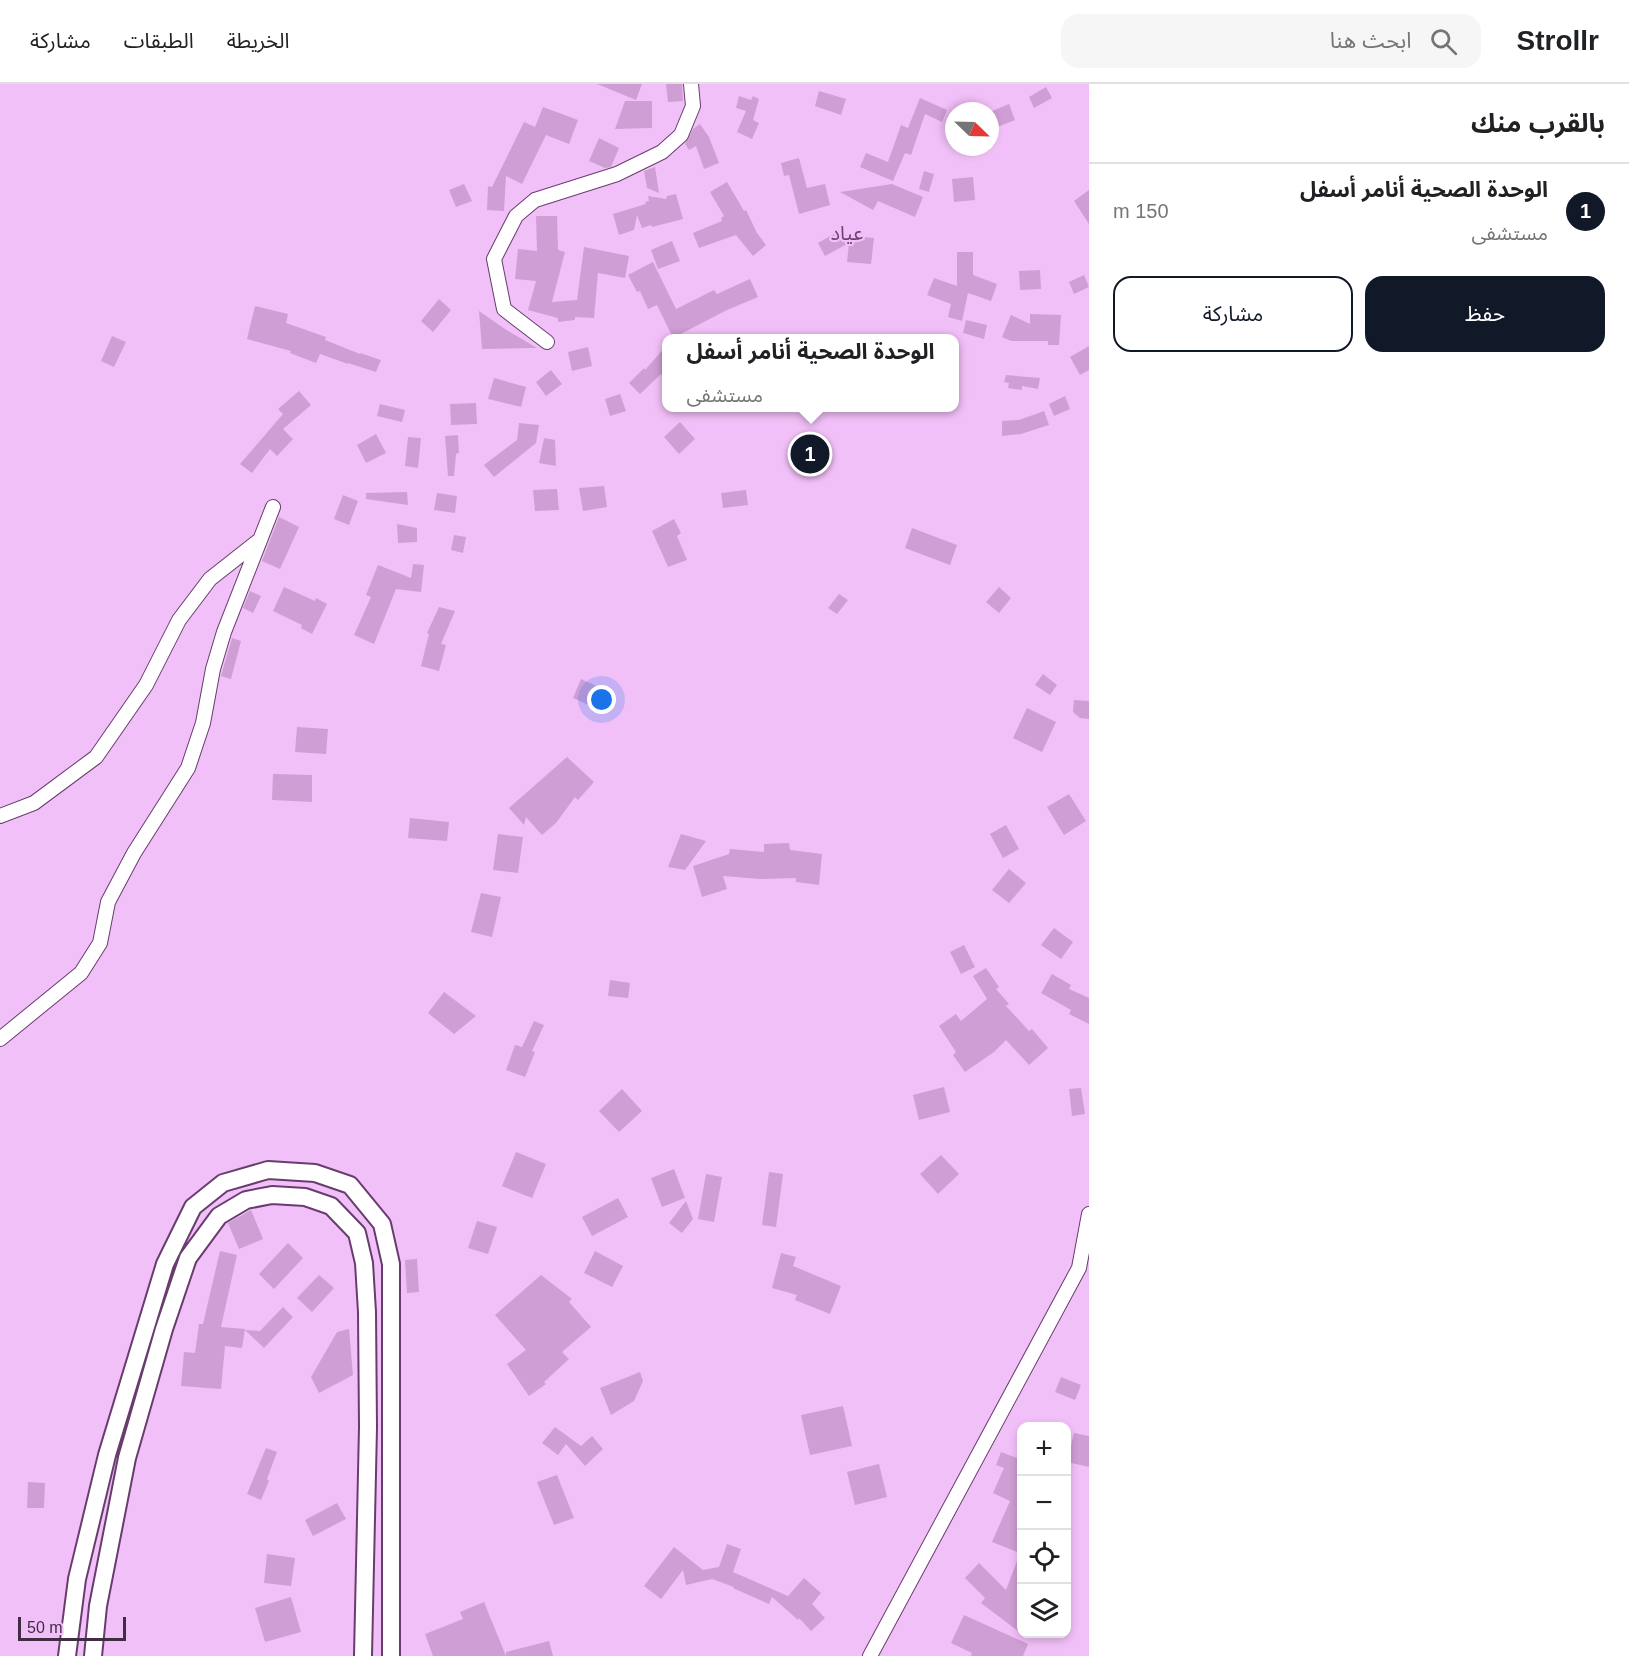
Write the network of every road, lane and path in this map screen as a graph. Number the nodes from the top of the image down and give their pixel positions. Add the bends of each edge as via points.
1 (691, 84) edge
2 (547, 342) dead end
3 (273, 507) dead end
4 (259, 540) junction
5 (0, 816) edge
6 (0, 1039) edge
7 (1089, 1214) edge
8 (67, 1656) edge
9 (93, 1656) edge
10 (363, 1656) edge
11 (391, 1656) edge
12 (870, 1656) edge

1 - 2 street via 693,106 681,135 662,152 617,174 535,200 516,216 494,259 504,309
3 - 4 street
4 - 5 street via 210,579 179,620 146,685 96,757 34,803
4 - 6 street via 224,632 188,768 108,902 100,943 81,973
7 - 12 street via 1079,1268
8 - 11 street via 77,1579 107,1455 165,1264 193,1207 223,1183 268,1170 315,1173 350,1185 382,1224 391,1264
9 - 10 street via 98,1606 127,1458 188,1258 219,1216 246,1200 272,1196 305,1197 331,1206 357,1233 364,1263 368,1427

